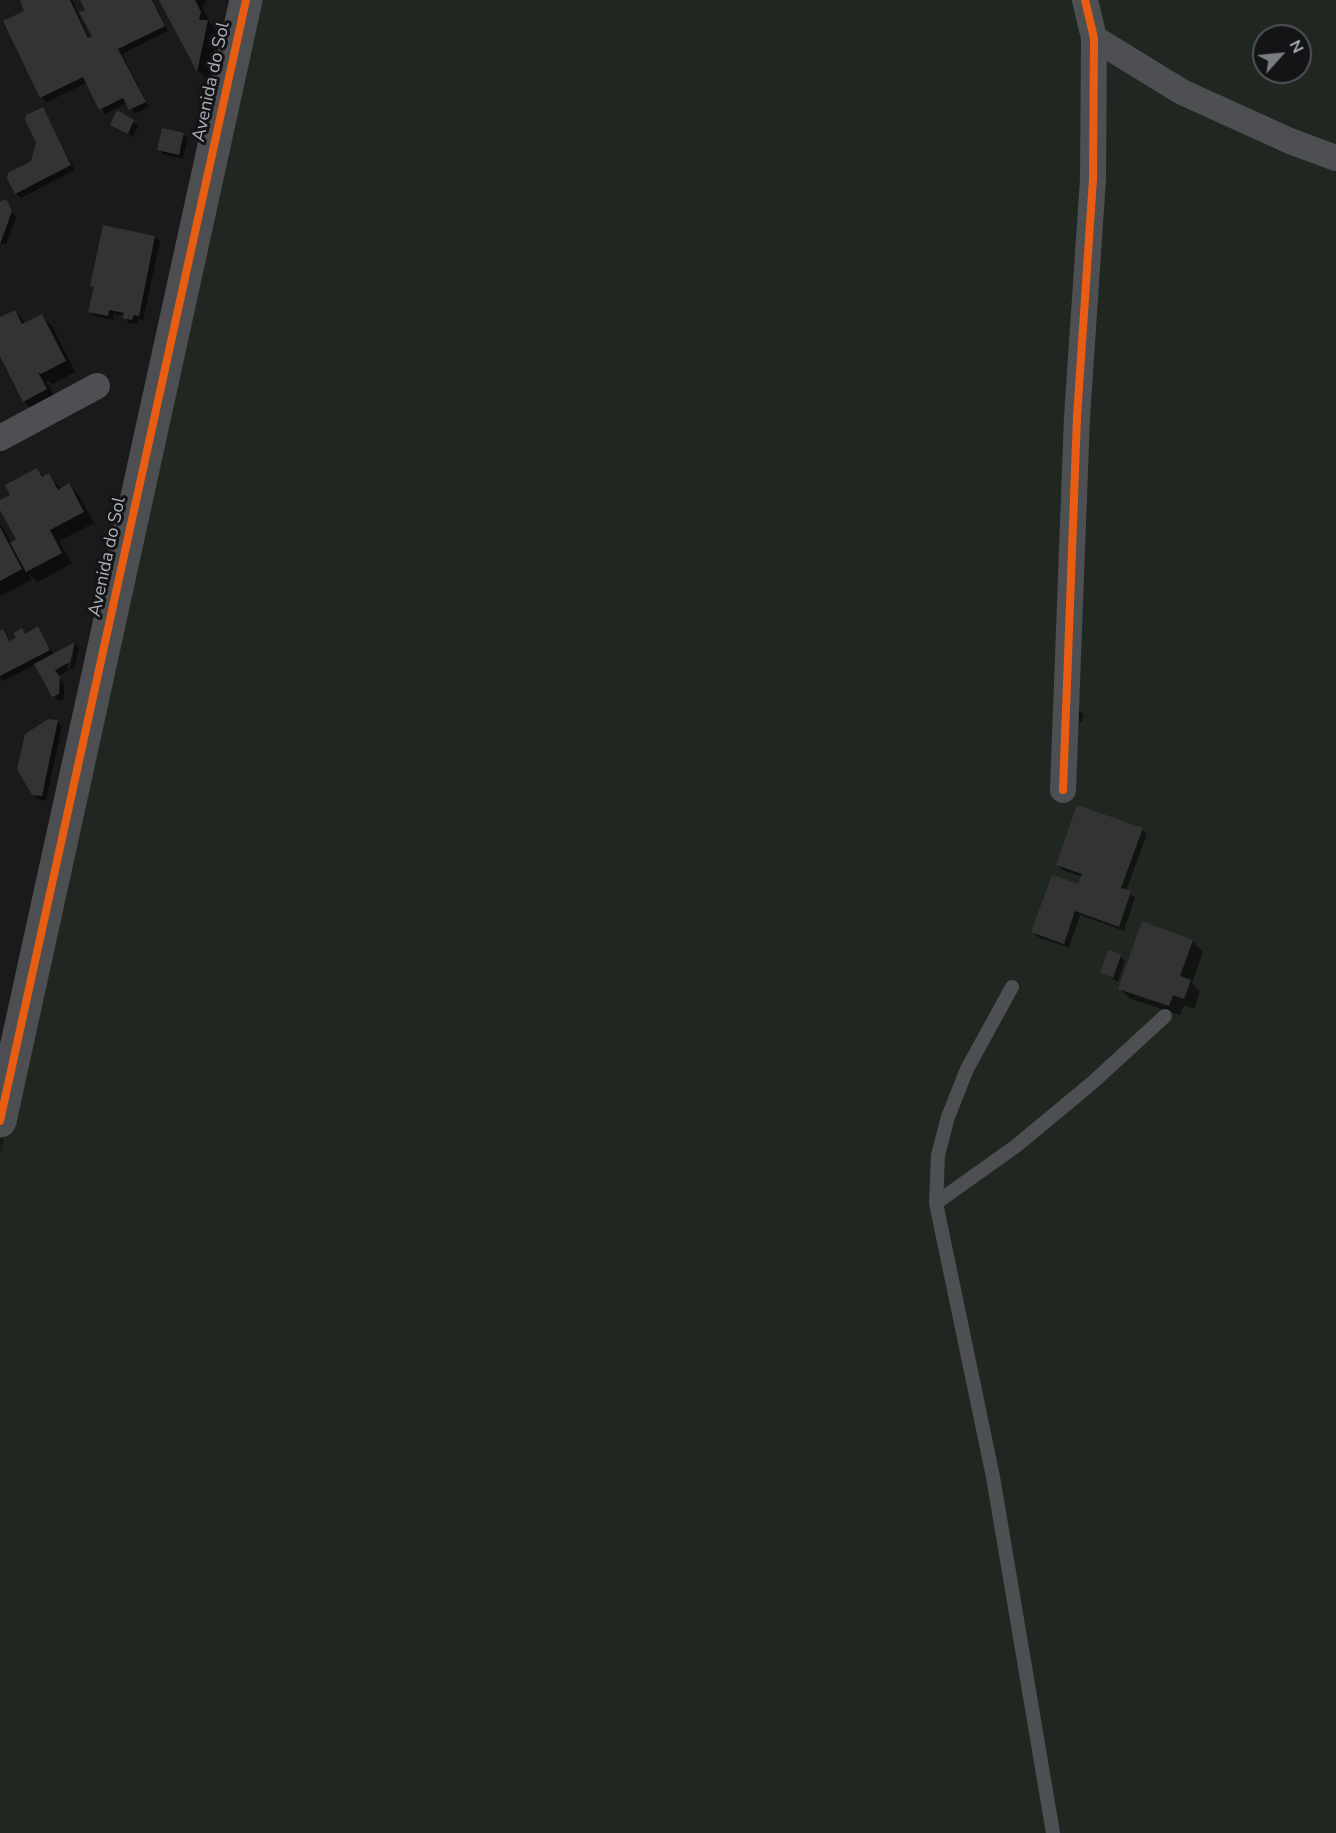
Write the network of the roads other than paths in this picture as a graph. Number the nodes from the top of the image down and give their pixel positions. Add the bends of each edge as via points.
1 (246, 0) edge
2 (1085, 0) edge
3 (1094, 38) junction
4 (1336, 158) edge
5 (97, 386) dead end
6 (0, 438) edge
7 (1063, 790) dead end
8 (1012, 987) dead end
9 (1165, 1016) dead end
10 (0, 1121) edge
11 (936, 1203) junction
12 (1053, 1833) edge

1 - 10 street, Avenida do Sol
2 - 3 street
3 - 4 street via 1182,92
3 - 7 street via 1093,179 1077,417
5 - 6 street
8 - 11 lane via 967,1069 948,1117 938,1155
9 - 11 lane via 1050,1118
11 - 12 lane via 993,1477

